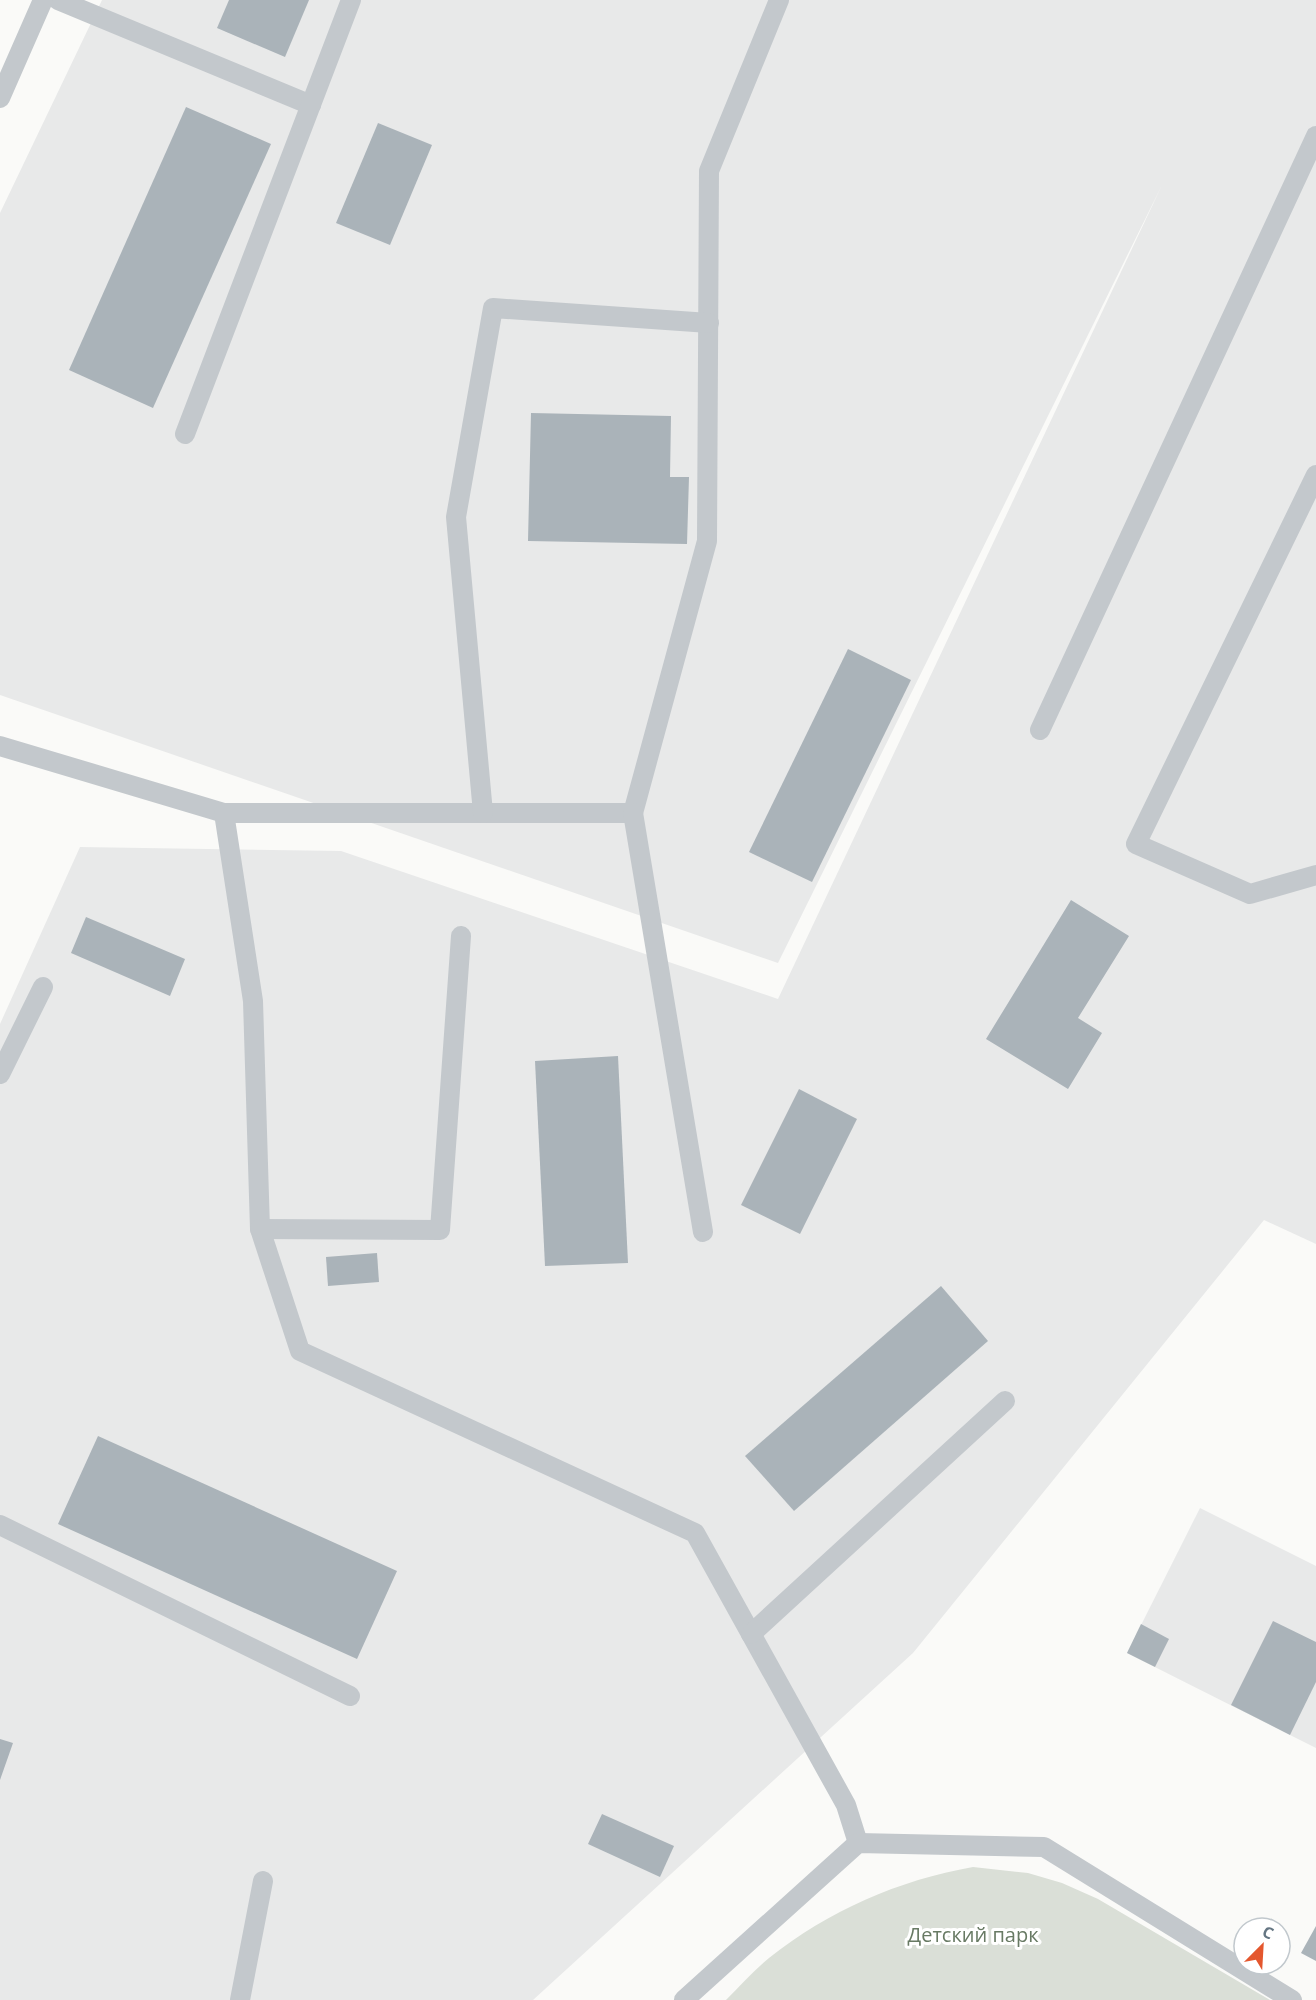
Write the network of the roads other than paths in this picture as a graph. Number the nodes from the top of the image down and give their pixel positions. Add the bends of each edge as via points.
1 (42, 0) edge
2 (58, 0) edge
3 (351, 0) edge
4 (779, 0) edge
5 (0, 98) edge
6 (311, 105) junction
7 (1316, 136) edge
8 (709, 323) junction
9 (185, 435) dead end
10 (1316, 475) edge
11 (1040, 730) dead end
12 (0, 746) edge
13 (224, 813) junction
14 (483, 813) junction
15 (633, 813) junction
16 (1316, 875) edge
17 (461, 936) dead end
18 (43, 987) dead end
19 (0, 1074) edge
20 (260, 1229) junction
21 (703, 1232) dead end
22 (1005, 1401) dead end
23 (0, 1525) edge
24 (751, 1634) junction
25 (350, 1696) dead end
26 (858, 1843) junction
27 (263, 1881) dead end
28 (240, 2000) edge
29 (684, 2000) edge
30 (1292, 2000) edge

1 - 5 lane
2 - 6 lane
3 - 6 lane
4 - 8 lane via 710,171
6 - 9 lane
7 - 11 lane
8 - 14 lane via 493,308 456,517
8 - 15 lane via 707,541
10 - 16 lane via 1136,844 1250,894
12 - 13 lane
13 - 14 lane
13 - 20 lane via 253,1001
14 - 15 lane
15 - 21 lane
17 - 20 lane via 440,1230
18 - 19 lane
20 - 24 lane via 300,1351 695,1533
22 - 24 lane
23 - 25 lane
24 - 26 lane via 846,1805
26 - 29 lane
26 - 30 lane via 1044,1847
27 - 28 lane

